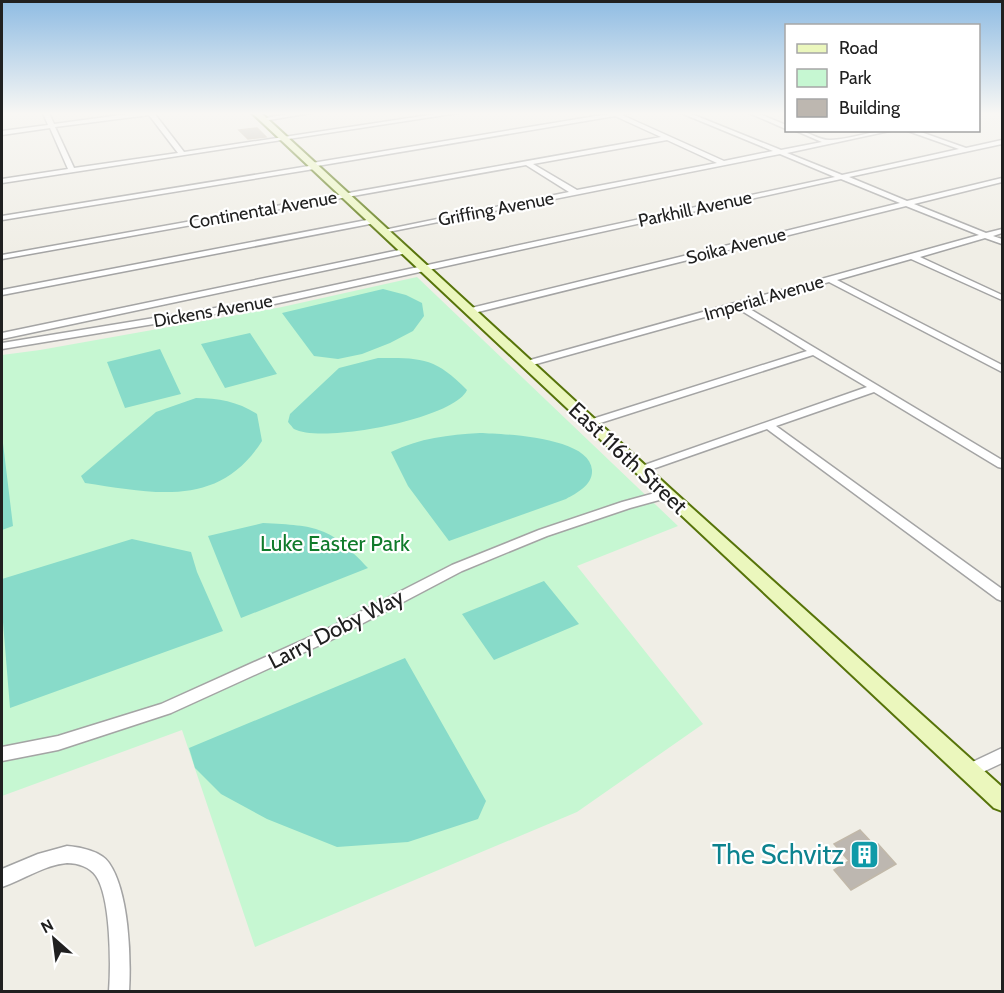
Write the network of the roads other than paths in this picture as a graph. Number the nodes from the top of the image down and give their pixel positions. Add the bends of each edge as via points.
1 (67, 159) edge
2 (147, 159) edge
3 (306, 159) edge
4 (353, 159) edge
5 (547, 159) edge
6 (713, 159) edge
7 (746, 159) edge
8 (793, 159) edge
9 (924, 159) edge
10 (527, 163) junction
11 (723, 164) junction
12 (313, 166) junction
13 (72, 171) junction
14 (839, 178) junction
15 (1002, 180) edge
16 (2, 182) edge
17 (576, 193) junction
18 (345, 196) junction
19 (906, 204) junction
20 (2, 218) edge
21 (377, 226) junction
22 (1002, 231) edge
23 (986, 236) junction
24 (1002, 242) edge
25 (404, 251) junction
26 (912, 256) junction
27 (2, 257) edge
28 (422, 268) junction
29 (830, 279) junction
30 (2, 293) edge
31 (1002, 298) edge
32 (738, 305) junction
33 (470, 311) junction
34 (2, 336) edge
35 (2, 346) edge
36 (815, 351) junction
37 (526, 364) junction
38 (1002, 369) edge
39 (875, 388) junction
40 (590, 423) junction
41 (769, 426) junction
42 (1002, 465) edge
43 (640, 470) junction
44 (666, 494) junction
45 (1002, 596) edge
46 (2, 754) edge
47 (1002, 755) edge
48 (970, 771) junction
49 (1002, 801) edge
50 (2, 878) edge
51 (119, 992) edge

1 - 13 street
2 - 13 street
3 - 12 main road, East 116th Street
4 - 12 street
5 - 10 street, Continental Avenue
6 - 11 street
7 - 11 street, Griffing Avenue
8 - 14 street
9 - 14 street, Parkhill Avenue
10 - 17 street
10 - 18 street, Continental Avenue
11 - 17 street, Griffing Avenue
12 - 18 main road, East 116th Street
12 - 20 street
13 - 16 street
14 - 19 street
14 - 28 street, Parkhill Avenue
15 - 19 street, Soika Avenue
17 - 21 street, Griffing Avenue
18 - 21 main road, East 116th Street
18 - 27 street, Continental Avenue
19 - 23 street
19 - 33 street, Soika Avenue
21 - 25 main road, East 116th Street
21 - 30 street, Griffing Avenue
22 - 23 street, Imperial Avenue
23 - 24 street
23 - 26 street, Imperial Avenue
25 - 28 main road, East 116th Street
25 - 34 street
26 - 29 street, Imperial Avenue
26 - 31 street
28 - 33 main road, East 116th Street
28 - 35 street, Dickens Avenue via 229,310
29 - 32 street, Imperial Avenue
29 - 38 street
32 - 36 street
32 - 37 street, Imperial Avenue
33 - 37 main road, East 116th Street
36 - 39 street
36 - 40 street
37 - 40 main road, East 116th Street
39 - 41 street
39 - 42 street
40 - 43 main road, East 116th Street
41 - 43 street
41 - 45 street
43 - 44 main road, East 116th Street
44 - 46 street, Larry Doby Way via 543,533 457,568 326,636 165,709 58,743
44 - 48 main road, East 116th Street
47 - 48 street
48 - 49 main road, East 116th Street
50 - 51 street via 47,860 73,855 102,868 113,893

